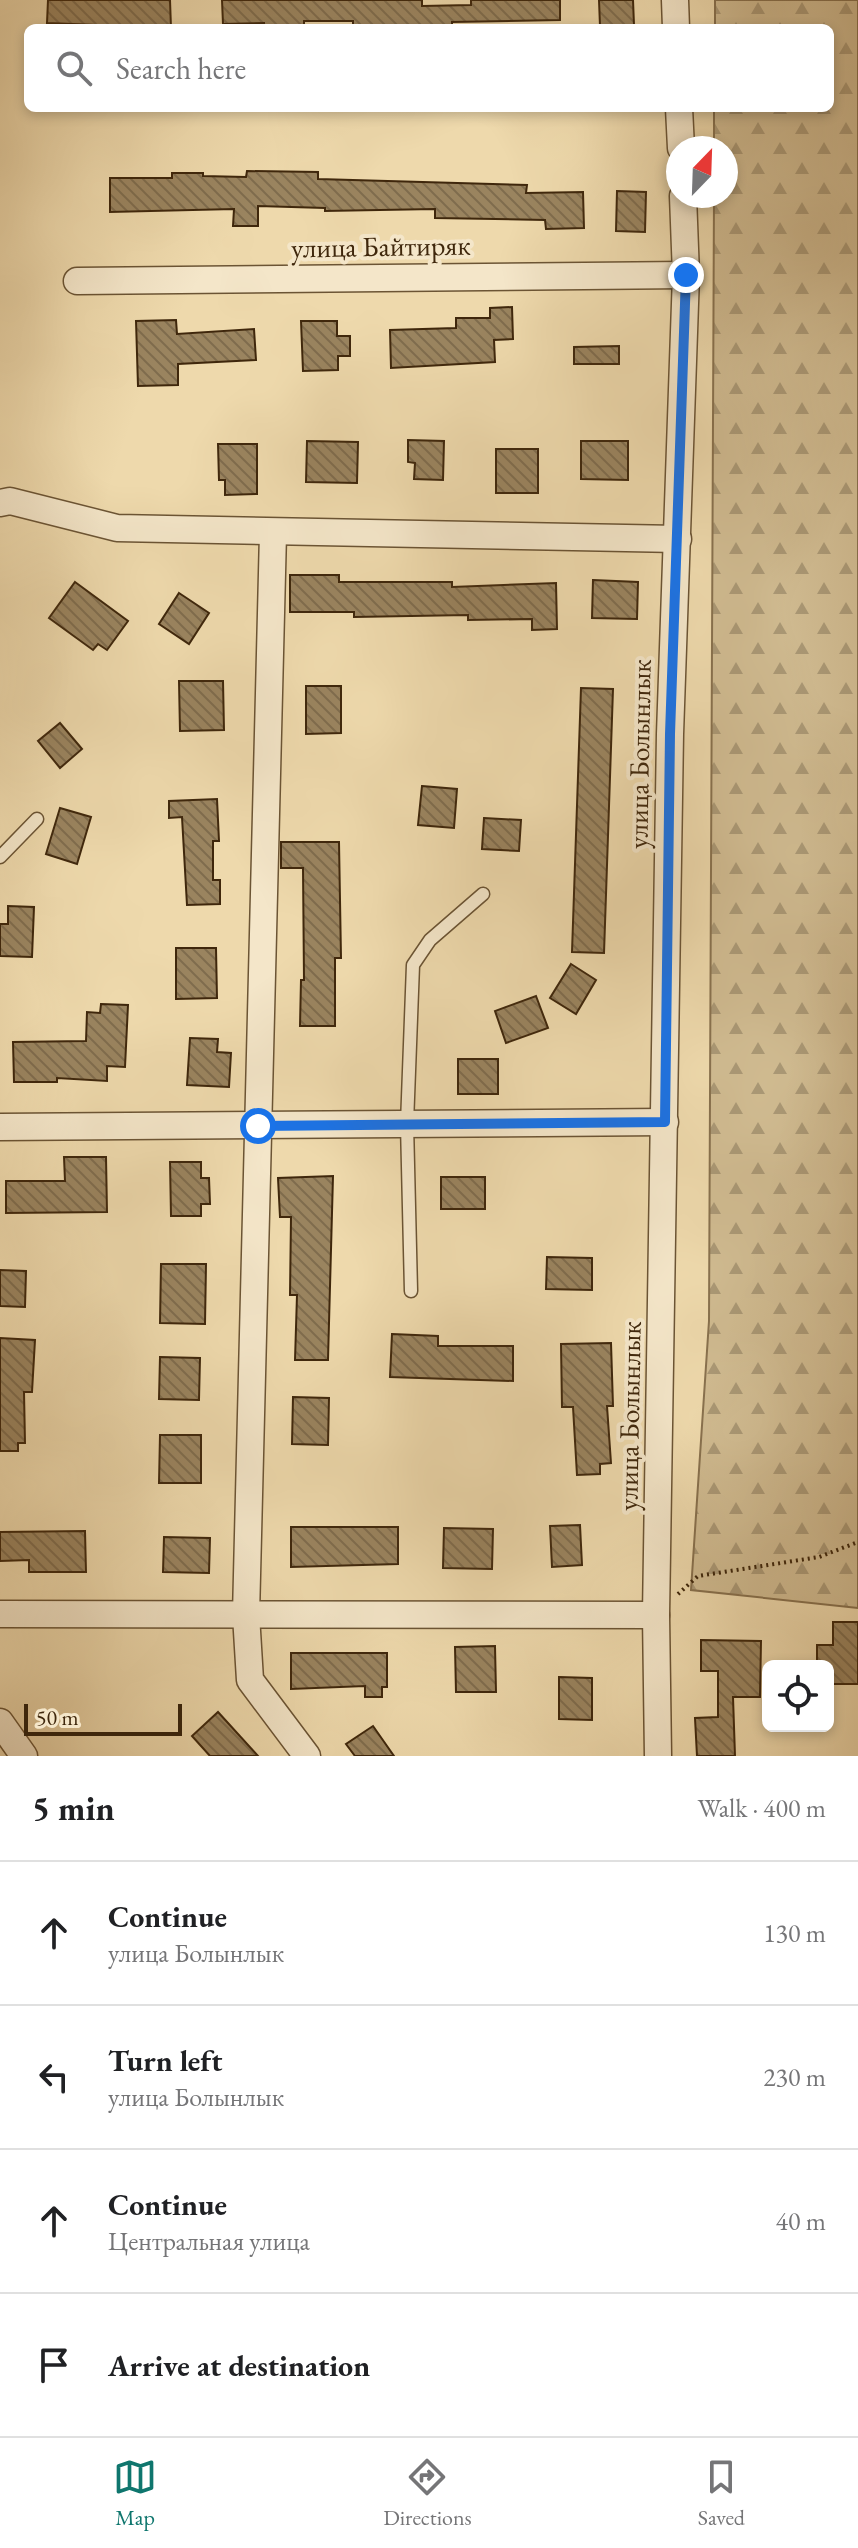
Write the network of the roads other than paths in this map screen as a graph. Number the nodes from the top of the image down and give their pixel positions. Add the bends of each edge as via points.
1 (675, 0) edge
2 (676, 24) edge
3 (679, 112) edge
4 (680, 136) edge
5 (683, 208) edge
6 (686, 275) junction
7 (77, 281) dead end
8 (0, 503) edge
9 (273, 533) junction
10 (678, 539) junction
11 (37, 819) dead end
12 (0, 857) edge
13 (483, 894) dead end
14 (665, 1122) junction
15 (407, 1124) junction
16 (258, 1126) junction
17 (0, 1127) edge
18 (411, 1291) dead end
19 (0, 1614) edge
20 (246, 1615) junction
21 (656, 1615) junction
22 (307, 1756) edge
23 (658, 1756) edge

1 - 2 street
3 - 4 street
5 - 6 street, улица Болынлык
6 - 7 street, улица Байтиряк
6 - 10 street, улица Болынлык
8 - 9 street via 10,501 117,528
9 - 10 street
9 - 16 street
10 - 14 street, улица Болынлык
11 - 12 lane
13 - 15 lane via 430,940 413,965
14 - 15 street
14 - 21 street, улица Болынлык
15 - 16 street
15 - 18 lane
16 - 17 street
16 - 20 street
19 - 20 street
20 - 21 street
20 - 22 street via 250,1680
21 - 23 street, улица Болынлык

